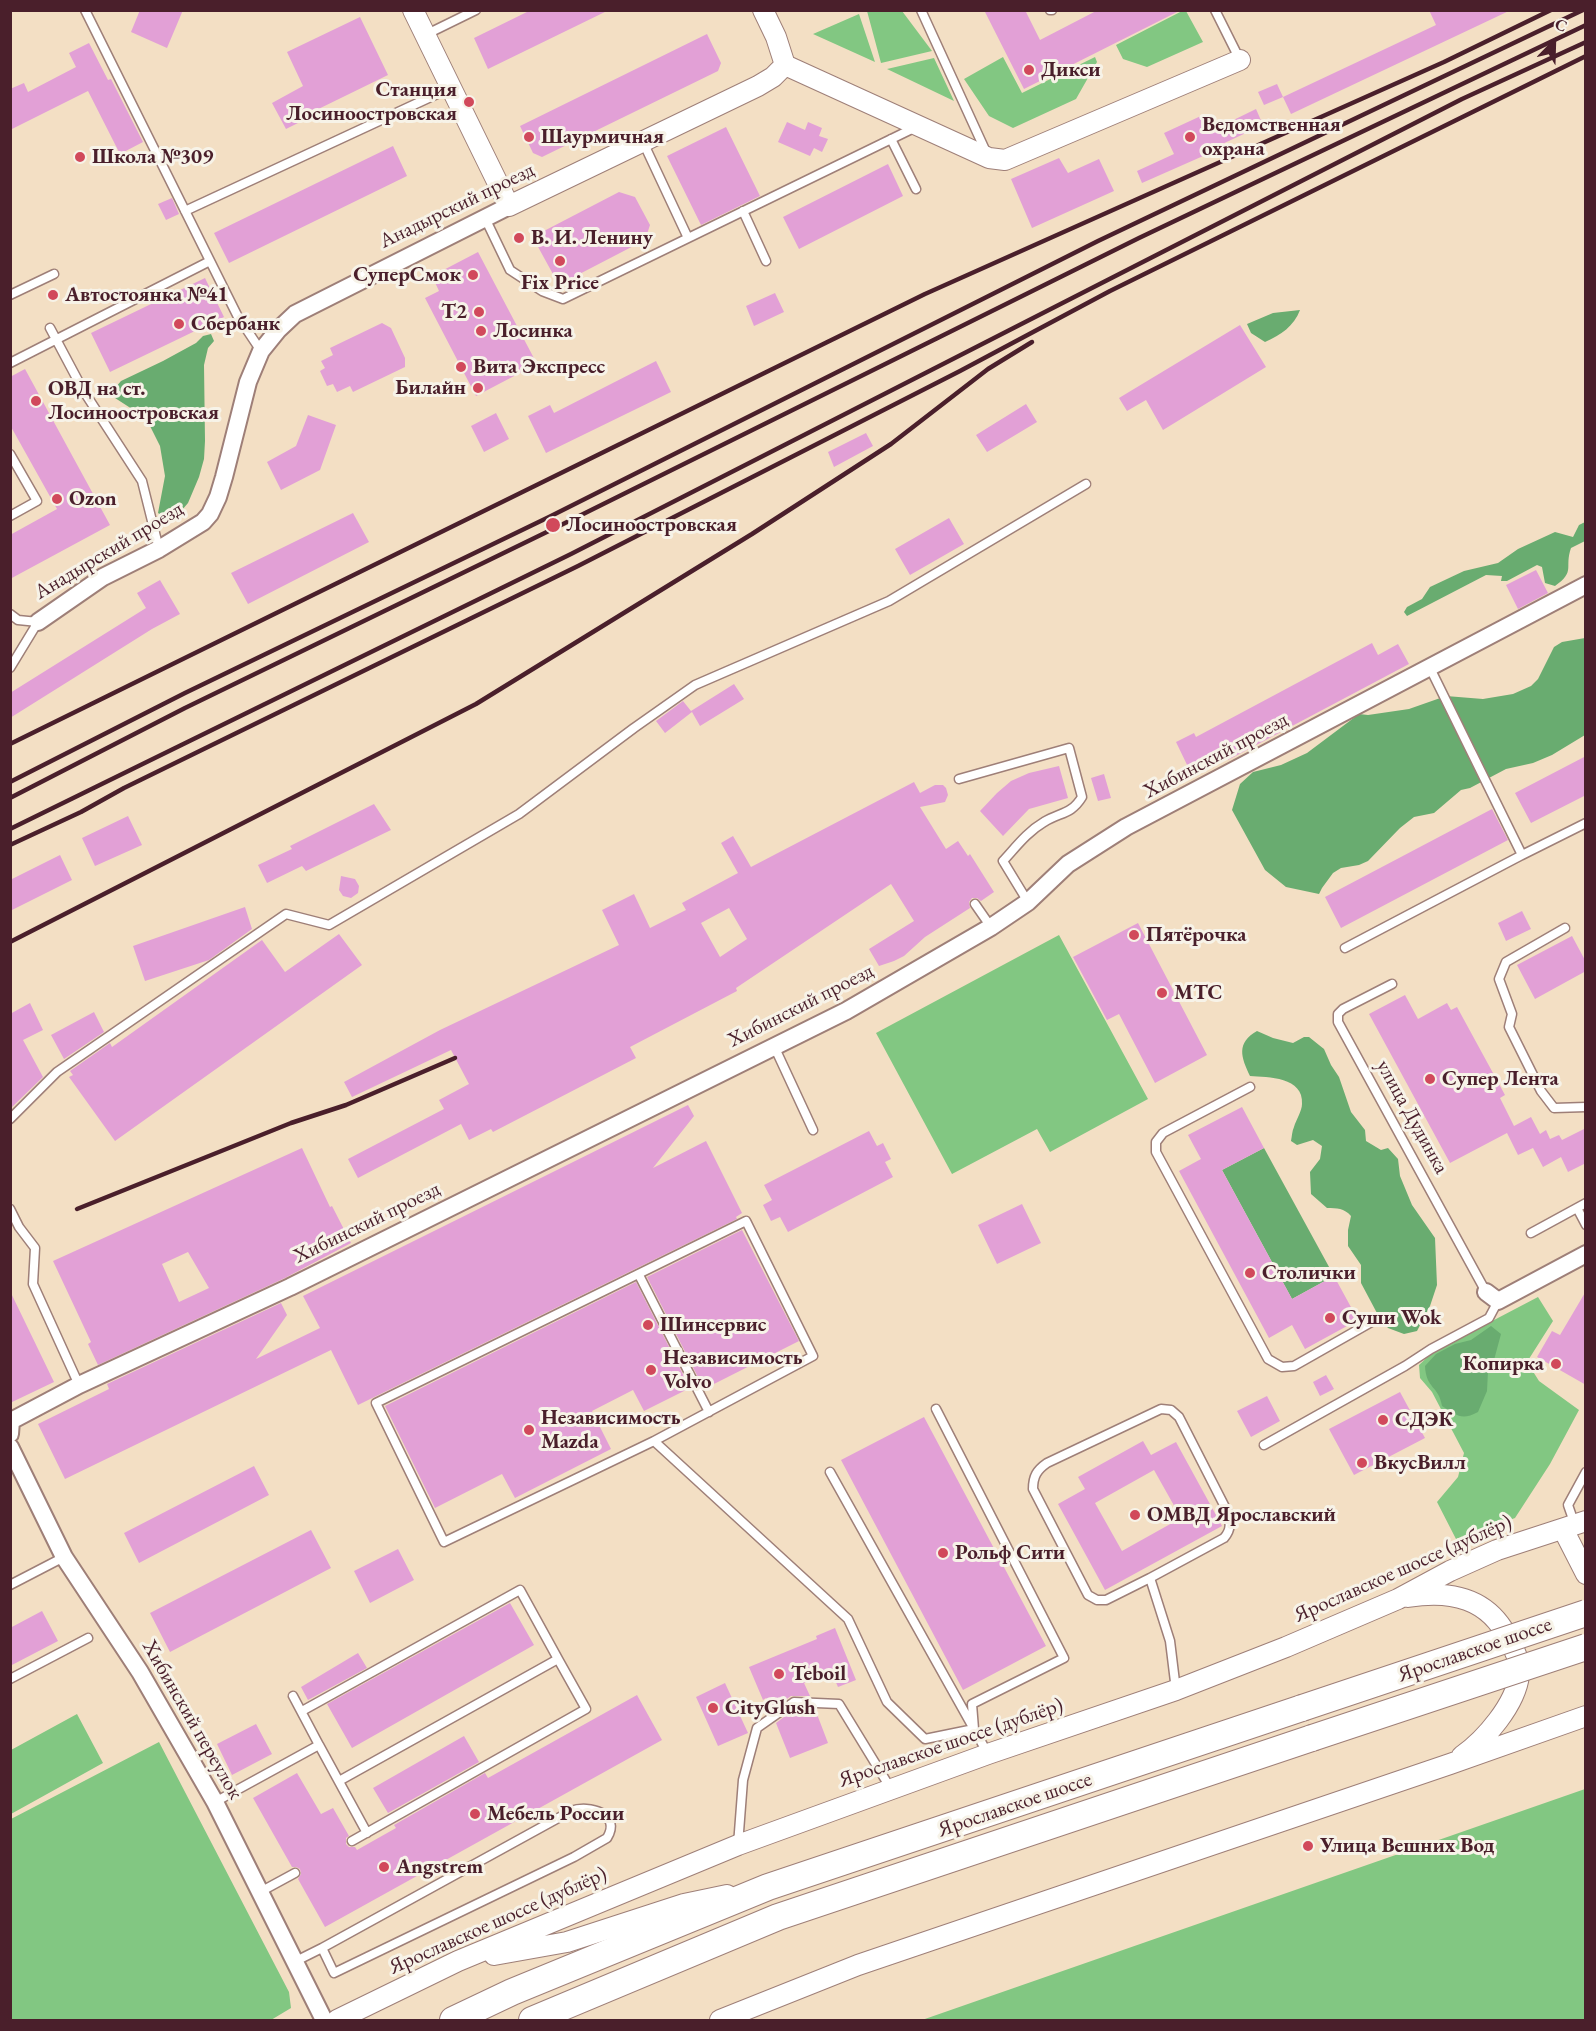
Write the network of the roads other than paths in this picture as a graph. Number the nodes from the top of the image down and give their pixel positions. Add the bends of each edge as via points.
1 (85, 10) edge
2 (413, 10) edge
3 (476, 10) edge
4 (763, 10) edge
5 (921, 10) edge
6 (1215, 10) edge
7 (425, 35) junction
8 (1240, 60) joint
9 (785, 65) junction
10 (451, 88) junction
11 (919, 125) junction
12 (891, 139) junction
13 (643, 142) junction
14 (989, 158) junction
15 (916, 189) dead end
16 (509, 206) junction
17 (185, 211) junction
18 (743, 211) junction
19 (485, 218) junction
20 (688, 238) junction
21 (210, 261) junction
22 (766, 261) dead end
23 (54, 274) dead end
24 (10, 295) edge
25 (50, 328) dead end
26 (56, 340) junction
27 (261, 351) junction
28 (10, 363) edge
29 (10, 454) edge
30 (1086, 484) dead end
31 (10, 516) edge
32 (159, 549) junction
33 (1586, 585) edge
34 (10, 614) edge
35 (38, 622) junction
36 (10, 668) edge
37 (1430, 668) junction
38 (959, 779) dead end
39 (1586, 823) edge
40 (1522, 855) junction
41 (1028, 902) junction
42 (975, 904) dead end
43 (991, 927) junction
44 (1565, 928) dead end
45 (1345, 948) dead end
46 (1392, 984) dead end
47 (774, 1045) junction
48 (1250, 1087) dead end
49 (1586, 1107) edge
50 (10, 1119) edge
51 (813, 1130) dead end
52 (1586, 1203) edge
53 (1577, 1208) junction
54 (10, 1209) edge
55 (1586, 1224) edge
56 (1531, 1233) dead end
57 (1586, 1254) edge
58 (639, 1275) junction
59 (1492, 1296) junction
60 (1375, 1320) dead end
61 (79, 1385) junction
62 (936, 1409) dead end
63 (708, 1412) junction
64 (11, 1421) edge
65 (10, 1434) edge
66 (654, 1441) junction
67 (1264, 1445) dead end
68 (10, 1447) edge
69 (830, 1472) dead end
70 (1586, 1472) edge
71 (1574, 1525) edge
72 (64, 1557) junction
73 (1586, 1574) edge
74 (1150, 1578) junction
75 (10, 1585) edge
76 (1398, 1599) junction
77 (1586, 1613) edge
78 (88, 1638) dead end
79 (1586, 1647) edge
80 (558, 1659) junction
81 (10, 1680) edge
82 (1176, 1690) junction
83 (293, 1696) dead end
84 (302, 1711) junction
85 (1586, 1716) edge
86 (974, 1729) junction
87 (319, 1745) junction
88 (988, 1754) junction
89 (1450, 1764) junction
90 (339, 1781) junction
91 (891, 1789) junction
92 (215, 1802) junction
93 (367, 1833) junction
94 (352, 1841) dead end
95 (738, 1845) junction
96 (295, 1873) dead end
97 (768, 1887) junction
98 (260, 1892) junction
99 (322, 1948) junction
100 (458, 1961) junction
101 (294, 1962) junction
102 (324, 2020) edge
103 (337, 2020) edge
104 (453, 2020) edge
105 (532, 2020) edge
106 (720, 2020) edge

1 - 17 lane
2 - 7 street
3 - 7 lane
4 - 9 street
5 - 14 lane
6 - 8 lane
7 - 10 street
8 - 14 street via 1005,159
9 - 11 street
9 - 13 street, Анадырский проезд via 758,86
10 - 16 street
10 - 17 lane
11 - 12 lane
11 - 14 street
12 - 15 lane
12 - 18 lane
13 - 16 street, Анадырский проезд
13 - 20 lane
16 - 19 street, Анадырский проезд
17 - 21 lane
18 - 20 lane
18 - 22 lane
19 - 20 lane via 510,270 542,291 563,299
19 - 27 street, Анадырский проезд via 295,314
21 - 26 lane
21 - 27 lane via 241,322
23 - 24 lane
25 - 26 lane
26 - 28 lane
26 - 32 lane via 142,481
27 - 32 street, Анадырский проезд via 248,382 221,487 210,514
29 - 31 lane via 37,501
30 - 50 lane via 889,601 695,685 519,814 329,925 286,914 57,1072
32 - 35 street, Анадырский проезд via 103,577
33 - 37 street, Хибинский проезд
34 - 35 lane via 18,621
35 - 36 lane, Анадырский проезд
37 - 40 lane
37 - 41 street, Хибинский проезд via 1126,827 1068,864
38 - 41 lane via 1069,748 1082,797 1075,808 1025,835 1003,861
39 - 40 lane
40 - 45 lane
41 - 43 street, Хибинский проезд
42 - 43 lane
43 - 47 street, Хибинский проезд via 846,1011
44 - 49 lane via 1506,962 1499,979 1512,1014 1509,1027 1541,1091 1554,1108
46 - 59 lane, улица Дудинка via 1343,1009 1338,1022
47 - 51 lane
47 - 61 street, Хибинский проезд via 290,1287
48 - 60 lane via 1164,1133 1156,1142 1156,1152 1268,1359 1282,1367 1294,1366
52 - 53 lane
53 - 55 lane
53 - 56 lane
54 - 61 lane via 35,1248 33,1284
57 - 59 street
58 - 63 lane
58 - 63 lane via 747,1221 813,1356
58 - 66 lane via 376,1403 444,1542
59 - 67 lane via 1489,1318
61 - 64 street, Хибинский проезд
62 - 86 lane via 1064,1658 972,1704
63 - 66 lane
64 - 65 street
66 - 86 lane via 848,1619 887,1702 925,1739
68 - 72 street, Хибинский переулок
69 - 86 lane
70 - 71 lane via 1568,1504
71 - 73 street
71 - 76 street, Ярославское шоссе (дублёр) via 1497,1550
72 - 75 lane
72 - 92 street, Хибинский переулок via 140,1672
74 - 74 lane via 1224,1538 1231,1523 1179,1417 1171,1410 1161,1409 1047,1463 1037,1470 1033,1480 1033,1489 1088,1595 1106,1600
74 - 82 lane via 1170,1641
76 - 82 street, Ярославское шоссе (дублёр)
76 - 89 street via 1446,1594 1472,1601 1503,1628 1517,1654 1520,1673 1506,1708 1470,1750
77 - 97 main road, Ярославское шоссе, bridge
78 - 81 lane
79 - 105 main road, Ярославское шоссе, bridge via 778,1917
80 - 84 lane via 520,1590
80 - 90 lane
80 - 93 lane via 586,1709
82 - 88 street, Ярославское шоссе (дублёр)
83 - 84 lane
84 - 87 lane
85 - 89 street
86 - 88 lane
87 - 90 lane
87 - 92 lane
88 - 91 street, Ярославское шоссе (дублёр)
89 - 106 street via 858,1965
90 - 93 lane
91 - 95 street, Ярославское шоссе (дублёр)
91 - 95 lane via 839,1704 794,1702 757,1728 743,1780
92 - 98 street, Хибинский переулок
93 - 94 lane
95 - 100 street, Ярославское шоссе (дублёр)
96 - 98 lane
97 - 100 street via 684,1904 567,1942
97 - 104 main road, Ярославское шоссе
98 - 101 street, Хибинский переулок
99 - 99 lane via 334,1973 574,1857 607,1838 609,1819 597,1810 571,1811
99 - 101 lane
100 - 103 street, Ярославское шоссе (дублёр)
101 - 102 street, Хибинский переулок

